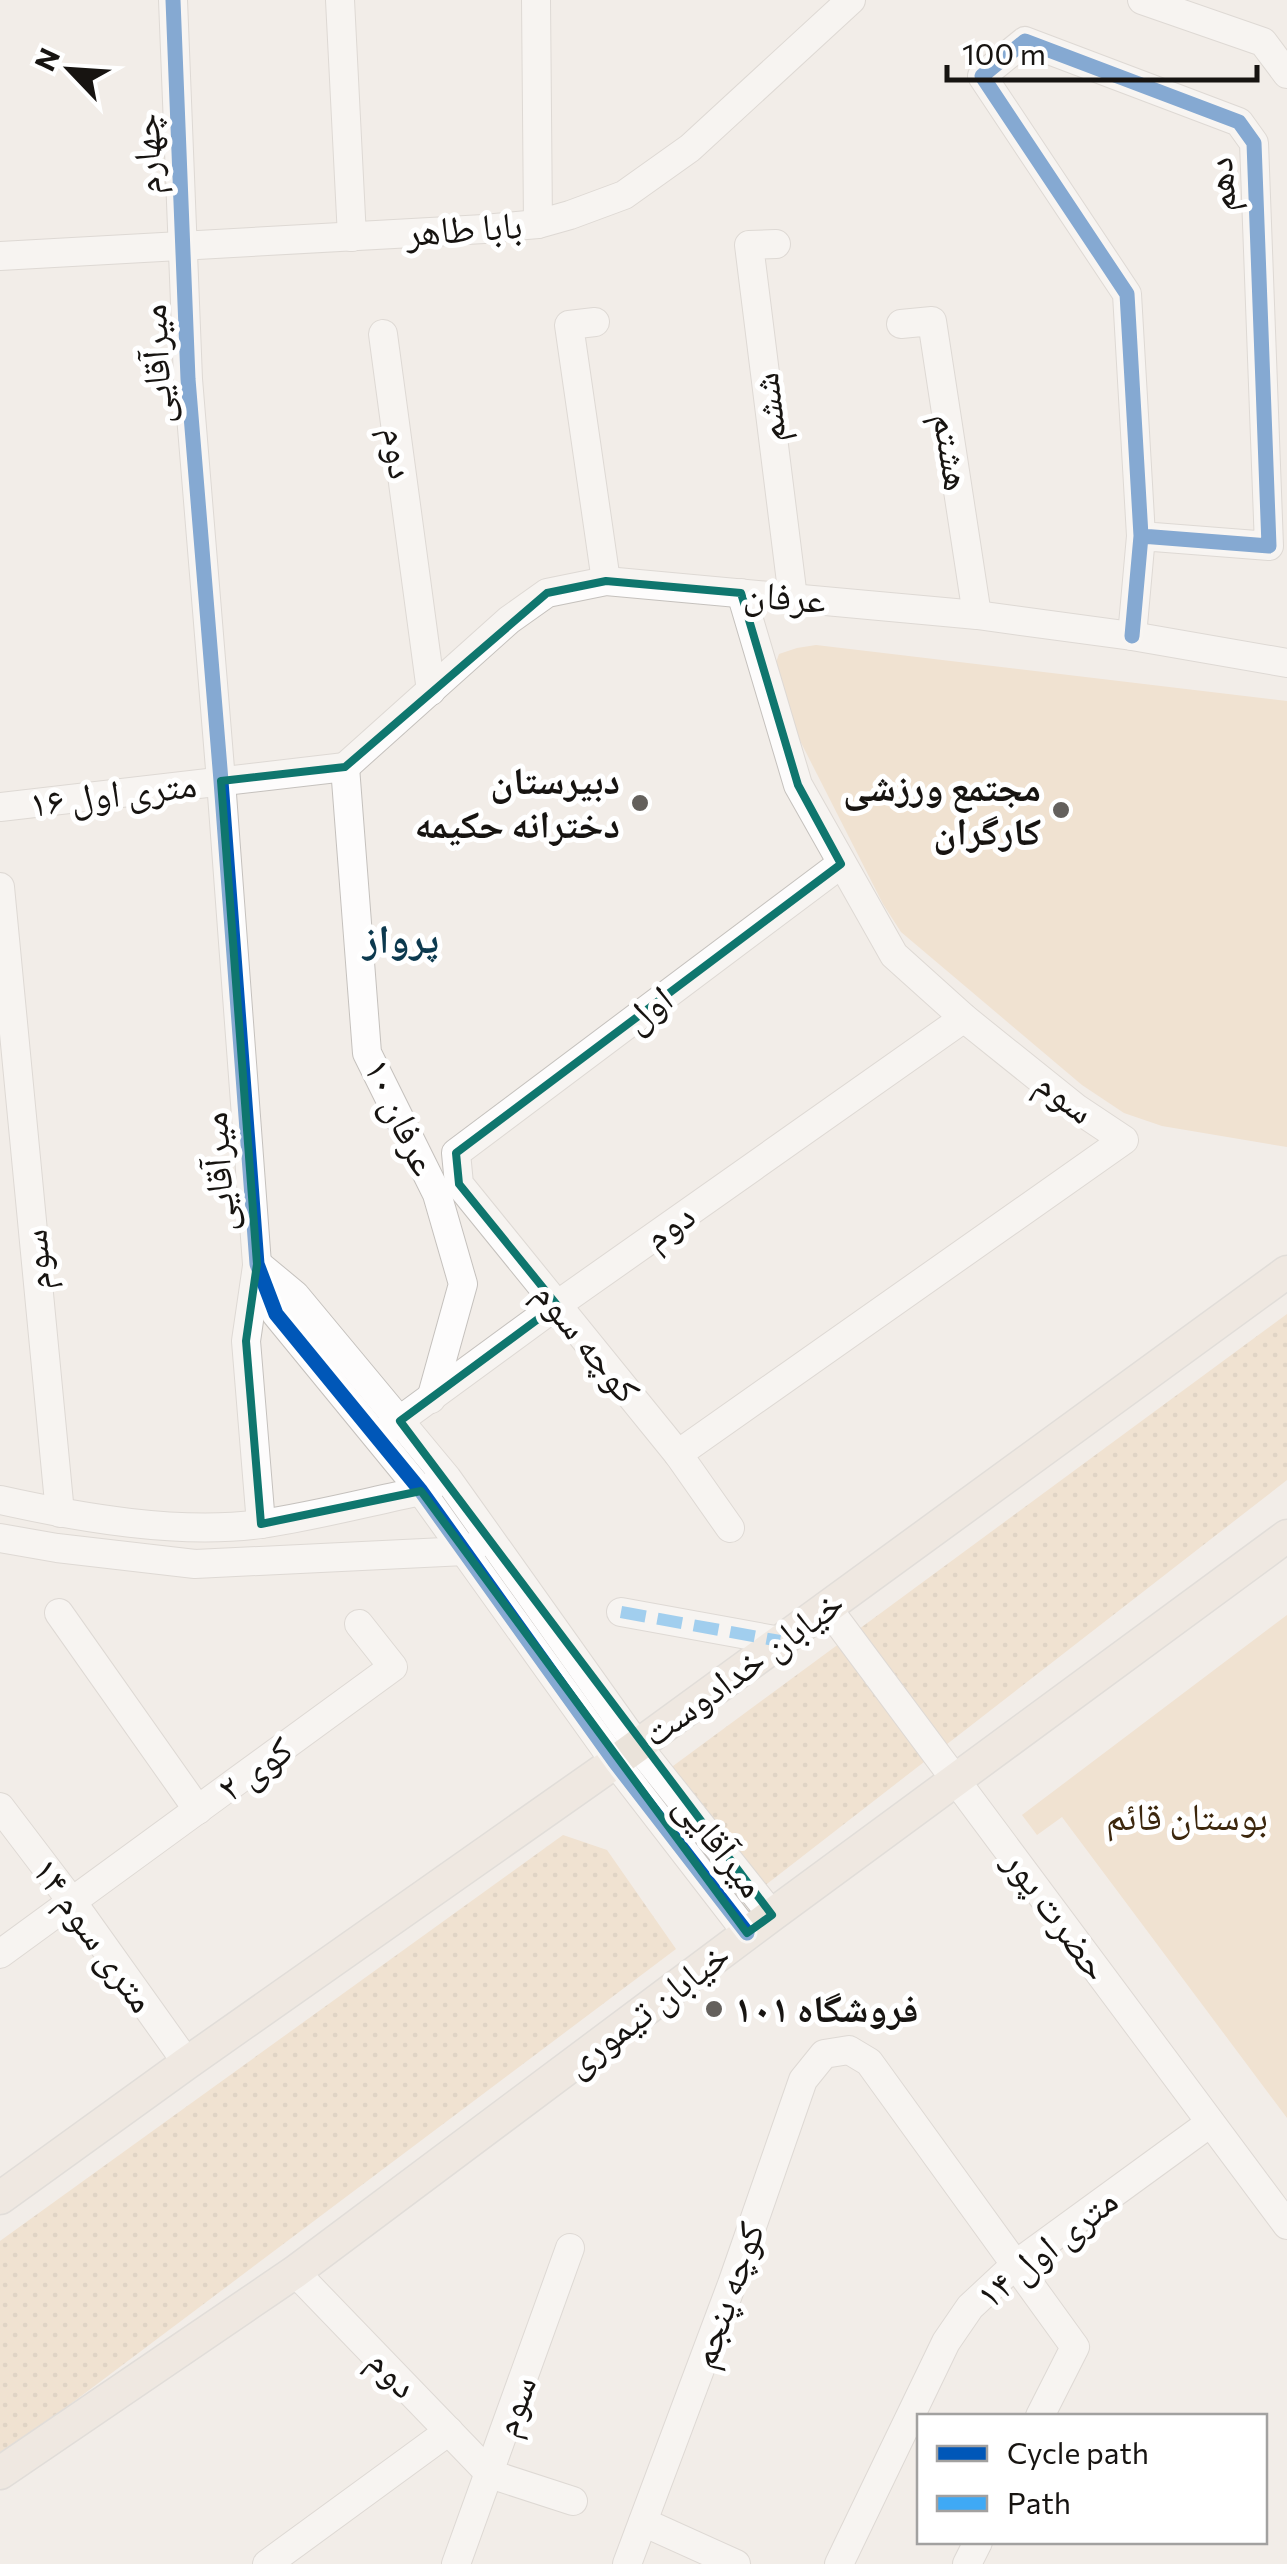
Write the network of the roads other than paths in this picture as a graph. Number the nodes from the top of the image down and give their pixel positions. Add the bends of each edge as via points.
1 (173, 0) edge
2 (340, 0) edge
3 (851, 0) edge
4 (1142, 0) edge
5 (541, 4) edge
6 (1287, 74) edge
7 (538, 224) junction
8 (352, 237) junction
9 (776, 244) dead end
10 (182, 246) junction
11 (0, 256) edge
12 (594, 322) dead end
13 (901, 324) dead end
14 (383, 334) dead end
15 (1141, 536) junction
16 (606, 580) junction
17 (741, 593) junction
18 (793, 598) junction
19 (976, 615) junction
20 (1132, 636) junction
21 (1287, 663) edge
22 (431, 691) junction
23 (345, 767) junction
24 (222, 781) junction
25 (0, 807) edge
26 (841, 864) junction
27 (0, 887) edge
28 (964, 1018) junction
29 (456, 1153) joint
30 (257, 1264) junction
31 (1287, 1272) edge
32 (557, 1305) junction
33 (430, 1399) junction
34 (400, 1421) junction
35 (376, 1438) junction
36 (678, 1454) junction
37 (448, 1478) junction
38 (421, 1491) junction
39 (0, 1500) edge
40 (60, 1513) junction
41 (261, 1524) junction
42 (730, 1528) dead end
43 (1287, 1536) edge
44 (0, 1538) edge
45 (477, 1544) junction
46 (826, 1606) junction
47 (621, 1612) dead end
48 (58, 1613) dead end
49 (358, 1624) dead end
50 (780, 1642) junction
51 (626, 1754) junction
52 (956, 1780) junction
53 (0, 1807) edge
54 (198, 1810) junction
55 (73, 1903) junction
56 (760, 1924) junction
57 (0, 1954) edge
58 (187, 2063) junction
59 (1210, 2123) junction
60 (0, 2198) edge
61 (1287, 2225) edge
62 (570, 2248) dead end
63 (1014, 2265) junction
64 (296, 2272) junction
65 (1041, 2414) edge
66 (449, 2432) junction
67 (0, 2474) edge
68 (490, 2474) junction
69 (573, 2501) dead end
70 (643, 2522) junction
71 (267, 2564) edge
72 (456, 2564) edge
73 (628, 2564) edge
74 (736, 2564) edge
75 (839, 2564) edge

1 - 10 street, چهارم
2 - 8 street
3 - 7 street, بابا طاهر via 690,148 624,195
4 - 6 street via 1263,42
5 - 7 street
7 - 8 street, بابا طاهر
8 - 10 street, بابا طاهر
9 - 18 street, ششم via 750,245
10 - 11 street, بابا طاهر
10 - 24 street, میرآقایی
12 - 16 street via 569,325
13 - 19 street, هشتم via 932,320
14 - 22 street, دوم
15 - 15 street, دهم via 1127,294 982,76 1025,41 1239,122 1254,143 1270,546
15 - 20 street, دهم
16 - 17 street, عرفان
16 - 22 street, عرفان via 547,593
17 - 18 street, عرفان
17 - 26 street, سوم via 798,785
18 - 19 street, عرفان
19 - 20 street, عرفان
20 - 21 street, عرفان
22 - 23 street, عرفان
23 - 24 street, ۱۶ متری اول
23 - 33 street, عرفان ۱۰ via 367,1053 437,1194 463,1284
24 - 25 street, ۱۶ متری اول
24 - 30 street, میرآقایی
26 - 28 street, سوم via 894,955
26 - 29 street, اول
27 - 40 street, سوم
28 - 32 street, دوم
28 - 36 street, سوم via 1124,1140
29 - 32 street, کوچه سوم via 459,1184
30 - 34 street, میرآقایی via 296,1295
30 - 35 street, میرآقایی via 276,1314
30 - 41 street via 246,1341
31 - 46 main road, خیابان خدادوست
32 - 33 street, دوم
32 - 36 street, کوچه سوم
33 - 34 street, دوم
34 - 35 street, دوم
34 - 37 street, میرآقایی
35 - 38 street, میرآقایی
36 - 42 street, کوچه سوم
37 - 38 street
37 - 45 street, میرآقایی
38 - 41 street
38 - 45 street, میرآقایی
39 - 40 street
40 - 41 street via 193,1528
43 - 52 main road, خیابان تیموری
44 - 45 street via 195,1564
45 - 51 street, میرآقایی
46 - 50 main road, خیابان خدادوست
46 - 52 street, حضرت پور
47 - 50 street
48 - 54 street
49 - 54 street, کوی ۲ via 393,1668
50 - 51 main road, خیابان خدادوست
51 - 56 street, میرآقایی
51 - 58 main road, خیابان خدادوست
52 - 56 main road, خیابان تیموری
52 - 59 street, حضرت پور
53 - 55 street, ۱۴ متری سوم
54 - 55 street, کوی ۲
55 - 57 street, کوی ۲
55 - 58 street, ۱۴ متری سوم
56 - 64 main road, خیابان تیموری
58 - 60 main road, خیابان خدادوست
59 - 61 street, حضرت پور
59 - 63 street, ۱۴ متری اول
62 - 68 street, سوم
63 - 65 street via 1075,2346
63 - 70 street, کوچه پنجم via 870,2062 850,2050 824,2054 803,2080
63 - 75 street, ۱۴ متری اول via 970,2307 946,2342
64 - 66 street, دوم
64 - 67 main road, خیابان تیموری
66 - 68 street, دوم
66 - 71 street
68 - 69 street
68 - 72 street, سوم
70 - 73 street, کوچه پنجم
70 - 74 street

